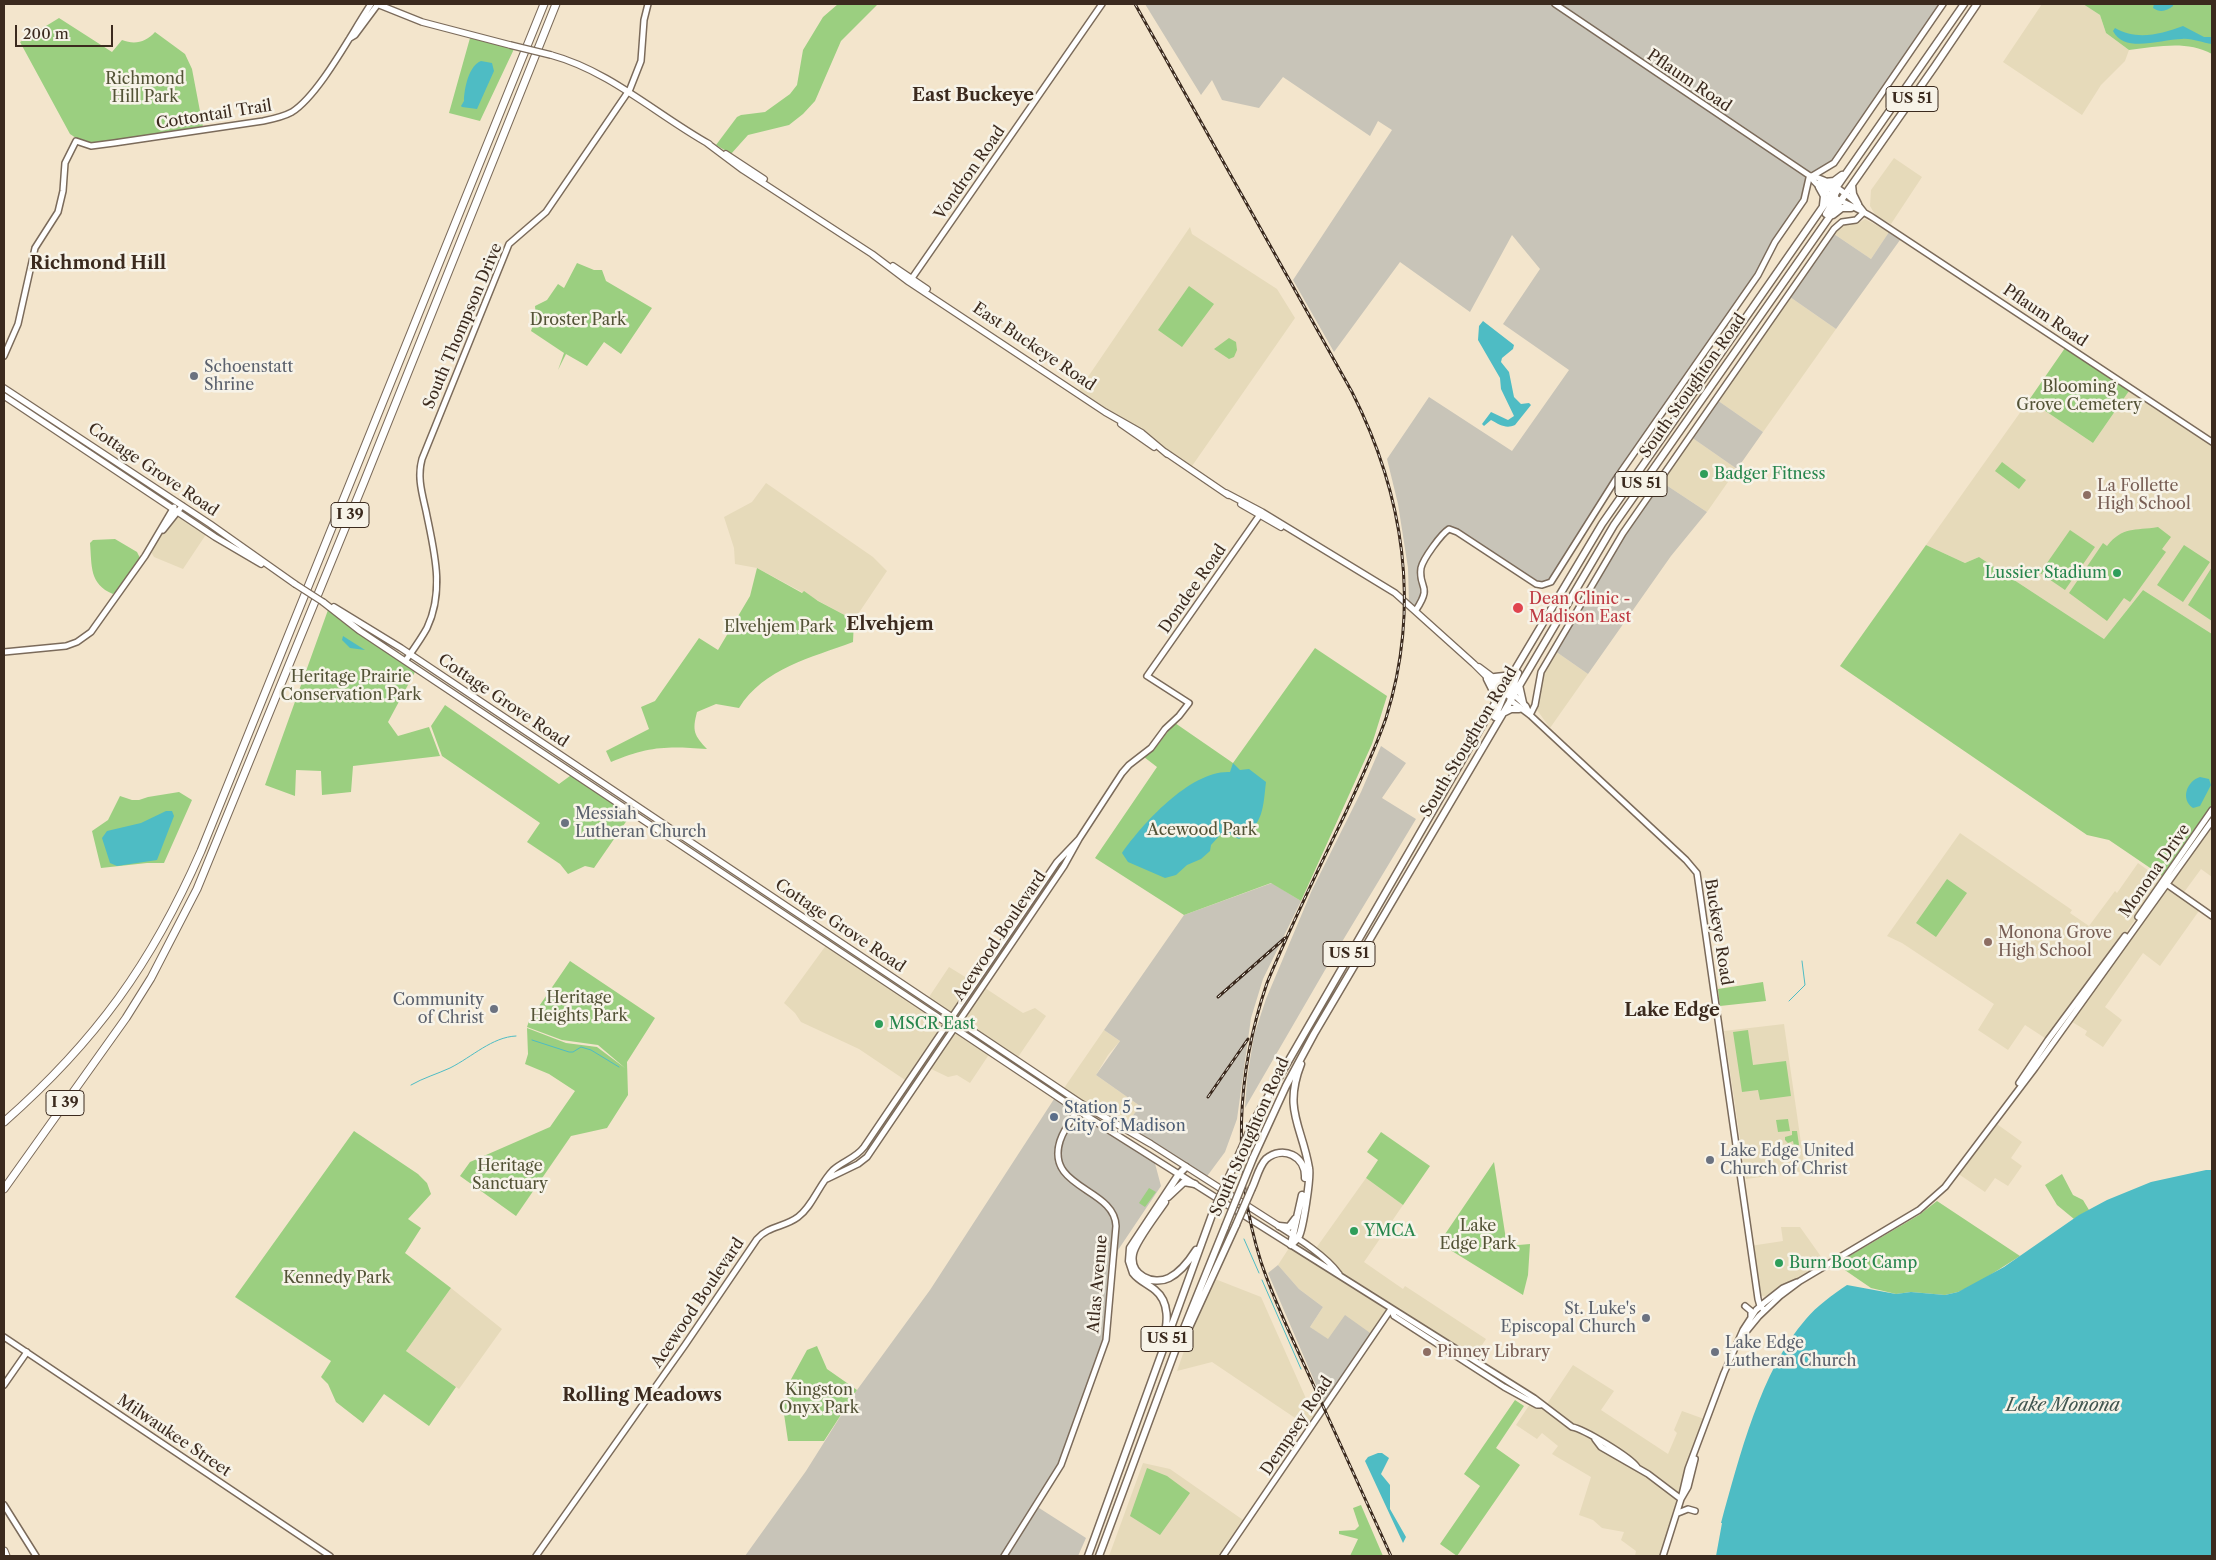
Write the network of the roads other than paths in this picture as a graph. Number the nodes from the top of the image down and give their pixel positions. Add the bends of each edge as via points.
1 (371, 4) edge
2 (377, 4) edge
3 (544, 4) edge
4 (556, 4) edge
5 (648, 4) edge
6 (1094, 4) edge
7 (1556, 4) edge
8 (1943, 4) edge
9 (1964, 4) edge
10 (1976, 4) edge
11 (1101, 6) edge
12 (350, 38) junction
13 (628, 91) junction
14 (1867, 145) junction
15 (1847, 172) junction
16 (1810, 176) junction
17 (1825, 182) junction
18 (1852, 184) junction
19 (1819, 187) junction
20 (1838, 195) junction
21 (1858, 204) junction
22 (1823, 207) junction
23 (1851, 208) junction
24 (1864, 212) junction
25 (1828, 218) junction
26 (1804, 251) junction
27 (911, 280) junction
28 (5, 350) edge
29 (4, 356) edge
30 (4, 388) edge
31 (4, 396) edge
32 (2212, 442) edge
33 (1226, 493) junction
34 (180, 504) junction
35 (176, 510) junction
36 (1259, 516) junction
37 (1298, 536) junction
38 (285, 577) junction
39 (1552, 608) junction
40 (1416, 610) junction
41 (4, 652) edge
42 (408, 658) junction
43 (1513, 675) junction
44 (1491, 678) junction
45 (1519, 685) junction
46 (1508, 693) junction
47 (1189, 703) joint
48 (1495, 705) junction
49 (1521, 706) junction
50 (1502, 714) junction
51 (1530, 715) junction
52 (1468, 770) junction
53 (2212, 810) edge
54 (2212, 820) edge
55 (1079, 839) junction
56 (2165, 882) junction
57 (2212, 916) edge
58 (952, 1017) junction
59 (958, 1021) junction
60 (947, 1024) junction
61 (953, 1028) junction
62 (1314, 1034) junction
63 (1082, 1104) junction
64 (1078, 1110) junction
65 (4, 1122) edge
66 (1186, 1167) junction
67 (1180, 1175) junction
68 (825, 1180) junction
69 (1195, 1184) junction
70 (4, 1190) edge
71 (1168, 1197) junction
72 (1300, 1203) junction
73 (1279, 1226) junction
74 (1206, 1232) junction
75 (1295, 1237) junction
76 (1291, 1245) junction
77 (1340, 1274) junction
78 (1800, 1281) junction
79 (1756, 1287) junction
80 (1771, 1297) junction
81 (1745, 1306) dead end
82 (1762, 1308) junction
83 (1391, 1309) junction
84 (1751, 1316) junction
85 (4, 1337) edge
86 (1741, 1338) junction
87 (27, 1352) junction
88 (1163, 1383) junction
89 (4, 1385) edge
90 (1128, 1446) junction
91 (1681, 1499) junction
92 (4, 1505) edge
93 (1695, 1511) dead end
94 (1677, 1513) junction
95 (4, 1551) edge
96 (6, 1556) edge
97 (36, 1556) edge
98 (330, 1556) edge
99 (536, 1556) edge
100 (1004, 1556) edge
101 (1088, 1556) edge
102 (1099, 1556) edge
103 (1222, 1556) edge
104 (1663, 1556) edge

1 - 12 street, Cottontail Trail
2 - 12 street, Cottontail Trail
2 - 13 main road, East Buckeye Road, bridge via 422,22 576,61 594,68
3 - 65 highway, I 39 via 178,902 133,980 95,1030 51,1079
4 - 70 highway, I 39 via 197,889 151,978 126,1018
5 - 13 street, South Thompson Drive via 640,61
6 - 11 street
7 - 16 street, Pflaum Road
8 - 16 street via 1834,163
9 - 14 main road, South Stoughton Road / US 51
10 - 18 main road, South Stoughton Road / US 51
11 - 27 street, Vondron Road
12 - 28 street, Cottontail Trail via 307,99 279,118 106,144 88,146 76,141 65,162 58,212 36,248 18,324
13 - 27 main road, East Buckeye Road
13 - 42 street, South Thompson Drive via 546,212 510,244 422,459 418,475 438,577 436,600 429,622
14 - 15 main road, South Stoughton Road / US 51
14 - 20 main road
15 - 17 main road via 1835,181
15 - 20 main road, South Stoughton Road / US 51
16 - 17 street, Pflaum Road
16 - 19 street, Pflaum Road
16 - 20 street
16 - 40 street, South Stoughton Road via 1804,200 1775,242 1761,270 1611,486 1553,579 1545,585 1536,584 1449,529 1422,564 1425,593
17 - 20 street, Pflaum Road
18 - 20 main road, South Stoughton Road / US 51
18 - 21 main road
19 - 20 street, Pflaum Road
19 - 22 main road via 1824,196
20 - 21 street, Pflaum Road
20 - 22 main road, South Stoughton Road / US 51
20 - 23 street, Pflaum Road
20 - 24 street
20 - 25 main road, South Stoughton Road / US 51
20 - 26 main road
21 - 24 street, Pflaum Road
22 - 39 main road, South Stoughton Road / US 51 via 1620,497
23 - 24 street, Pflaum Road
23 - 25 main road via 1840,209
24 - 32 street, Pflaum Road
24 - 51 street via 1856,220 1842,222 1834,229 1641,505 1544,665
25 - 26 main road, South Stoughton Road / US 51
26 - 45 main road, South Stoughton Road / US 51 via 1614,525
27 - 33 main road, East Buckeye Road via 1137,436
28 - 29 street
30 - 34 main road, Cottage Grove Road
31 - 35 main road, Cottage Grove Road
33 - 36 main road, East Buckeye Road
33 - 37 main road, East Buckeye Road
34 - 35 street
34 - 38 main road, Cottage Grove Road
35 - 38 main road, Cottage Grove Road via 229,546
35 - 41 street via 100,622 85,637 59,647
36 - 37 main road, East Buckeye Road
36 - 47 street, Dondee Road via 1147,676
37 - 40 main road, East Buckeye Road via 1395,593
38 - 42 main road, Cottage Grove Road, bridge via 360,630
39 - 43 main road, South Stoughton Road / US 51
39 - 46 main road
40 - 44 main road, East Buckeye Road
42 - 58 main road, Cottage Grove Road
42 - 60 main road, Cottage Grove Road
43 - 44 main road
43 - 46 main road, South Stoughton Road / US 51
44 - 46 main road, East Buckeye Road
44 - 48 main road
45 - 46 main road, South Stoughton Road / US 51
45 - 49 main road
46 - 48 main road, South Stoughton Road / US 51
46 - 49 street, Buckeye Road
46 - 50 main road, South Stoughton Road / US 51
46 - 52 main road
47 - 55 street, Acewood Boulevard via 1151,748 1129,764
48 - 74 main road, South Stoughton Road / US 51, bridge via 1255,1119
49 - 50 main road
49 - 51 street, Buckeye Road
50 - 52 main road, South Stoughton Road / US 51
51 - 79 street, Buckeye Road via 1697,873
52 - 62 main road, South Stoughton Road / US 51
53 - 56 street, Monona Drive
54 - 56 street, Monona Drive
55 - 58 street, Acewood Boulevard via 1057,862
55 - 59 street, Acewood Boulevard
56 - 57 street
56 - 78 street, Monona Drive via 1957,1173 1919,1210
58 - 59 main road, Cottage Grove Road
58 - 60 street, Acewood Boulevard
59 - 61 street, Acewood Boulevard
59 - 63 main road, Cottage Grove Road
60 - 61 main road, Cottage Grove Road
60 - 68 street, Acewood Boulevard via 861,1151 834,1169
61 - 64 main road, Cottage Grove Road
61 - 68 street, Acewood Boulevard via 867,1157
62 - 75 main road via 1298,1071 1294,1091 1296,1123 1310,1170
62 - 88 main road, South Stoughton Road / US 51, bridge via 1253,1158
63 - 64 street
63 - 66 main road, Cottage Grove Road
64 - 67 main road, Cottage Grove Road
64 - 100 street, Atlas Avenue via 1062,1135 1058,1154 1068,1177 1106,1204 1115,1216 1108,1334 1061,1465
66 - 67 main road
66 - 73 main road, Cottage Grove Road
67 - 69 main road, Cottage Grove Road
67 - 71 main road
67 - 90 main road via 1129,1252 1131,1270 1160,1295 1166,1309 1166,1320 1164,1336
68 - 99 street, Acewood Boulevard via 800,1216 768,1230 757,1239
69 - 71 main road via 1184,1182
69 - 76 main road, Cottage Grove Road
71 - 74 main road via 1134,1248 1133,1263 1140,1274 1155,1281 1171,1278 1189,1261
72 - 73 main road via 1292,1225
72 - 75 main road
72 - 88 main road, bridge via 1306,1176 1302,1162 1291,1154 1279,1153 1266,1160
73 - 75 street, Cottage Grove Road
74 - 90 main road, South Stoughton Road / US 51
75 - 76 main road
75 - 77 street, Cottage Grove Road
76 - 77 street, Cottage Grove Road
77 - 83 street, Cottage Grove Road
78 - 80 street, Monona Drive
78 - 82 street, Monona Drive
79 - 80 street via 1762,1296
79 - 82 street, Buckeye Road
80 - 82 street, Monona Drive
81 - 84 street
82 - 84 street, Monona Drive
82 - 86 street, Monona Drive
83 - 91 street, Cottage Grove Road via 1394,1316 1484,1374 1526,1400 1575,1423 1602,1447 1637,1466
83 - 103 street, Dempsey Road
84 - 86 street, Monona Drive
85 - 87 street, Milwaukee Street
86 - 91 street, Monona Drive via 1724,1373 1698,1446 1689,1485
87 - 89 street
87 - 98 street, Milwaukee Street
88 - 102 main road, South Stoughton Road / US 51
90 - 101 main road, South Stoughton Road / US 51
91 - 94 street, Monona Drive
92 - 97 street
93 - 94 street via 1684,1509
94 - 104 street, Monona Drive
95 - 96 highway

